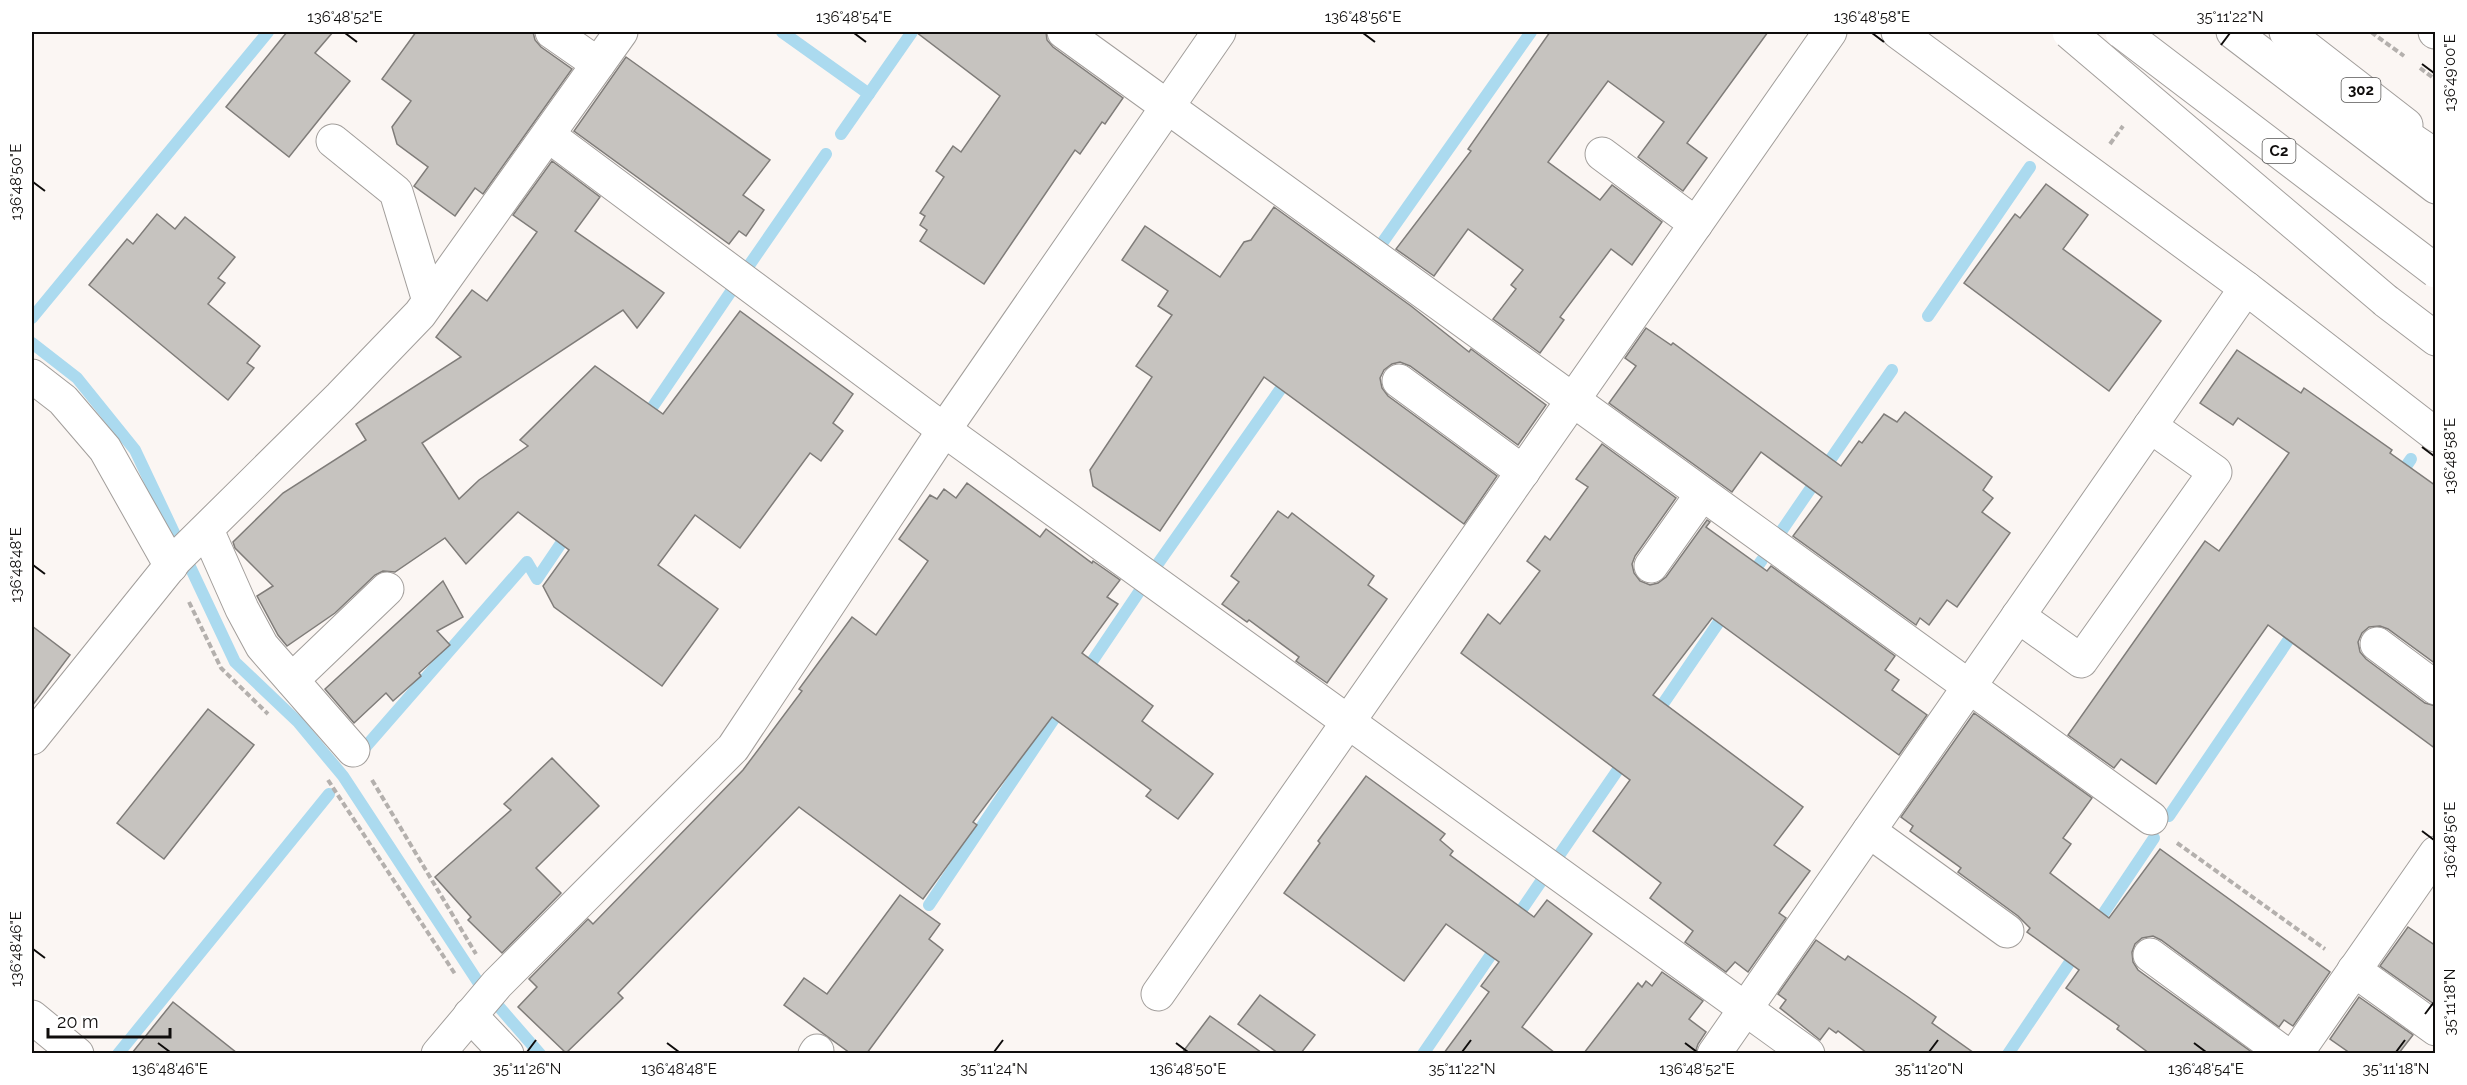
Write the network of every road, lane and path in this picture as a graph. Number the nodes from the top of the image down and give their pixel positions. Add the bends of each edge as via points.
1 (552, 32) edge
2 (621, 32) edge
3 (1064, 32) edge
4 (1220, 32) edge
5 (1830, 32) edge
6 (1898, 32) edge
7 (2068, 32) edge
8 (2122, 32) edge
9 (2233, 32) edge
10 (2251, 32) edge
11 (2286, 32) edge
12 (598, 64) junction
13 (1168, 106) junction
14 (548, 135) junction
15 (333, 141) dead end
16 (2436, 148) edge
17 (1602, 154) dead end
18 (2436, 156) edge
19 (2436, 187) edge
20 (1696, 224) junction
21 (2436, 271) edge
22 (2246, 288) junction
23 (429, 302) junction
24 (2436, 339) edge
25 (32, 376) edge
26 (1399, 381) dead end
27 (1573, 400) junction
28 (2150, 426) junction
29 (944, 430) junction
30 (2436, 435) edge
31 (1523, 472) junction
32 (1702, 494) junction
33 (188, 548) junction
34 (1651, 566) dead end
35 (387, 589) dead end
36 (2018, 616) junction
37 (2377, 644) dead end
38 (292, 680) junction
39 (1968, 687) junction
40 (2436, 688) edge
41 (270, 716) dead end
42 (1349, 720) junction
43 (32, 738) edge
44 (353, 750) joint
45 (327, 778) dead end
46 (2151, 818) joint
47 (1869, 831) junction
48 (2436, 852) edge
49 (2007, 931) dead end
50 (2150, 955) dead end
51 (2354, 970) junction
52 (1158, 994) dead end
53 (485, 998) junction
54 (1746, 1008) junction
55 (32, 1017) edge
56 (2436, 1029) edge
57 (77, 1053) edge
58 (438, 1053) edge
59 (507, 1053) edge
60 (1714, 1053) edge
61 (1808, 1053) edge
62 (2294, 1053) edge

1 - 12 main road
2 - 12 main road
3 - 13 main road
4 - 13 main road
5 - 20 main road
6 - 22 main road
7 - 24 main road, bridge via 2385,301
8 - 21 main road, C2, bridge
9 - 19 main road
10 - 18 main road
11 - 16 main road, 302
12 - 14 main road
13 - 27 main road
13 - 29 main road
14 - 23 main road
14 - 29 main road
15 - 23 main road via 396,192
17 - 20 main road
20 - 27 main road
22 - 28 main road
22 - 30 main road
23 - 33 main road
25 - 33 main road via 63,400
26 - 31 main road
27 - 31 main road
27 - 32 main road
28 - 36 main road
28 - 36 main road via 2215,472 2081,661
29 - 42 main road
29 - 53 main road via 733,748
31 - 42 main road
32 - 34 main road
32 - 39 main road
33 - 38 main road via 242,609 261,646
33 - 41 path via 221,668
33 - 43 main road
35 - 38 main road
36 - 39 main road
37 - 40 main road
38 - 44 main road
39 - 46 main road
39 - 47 main road
42 - 52 main road
42 - 54 main road
44 - 53 path via 480,960
45 - 53 path
46 - 51 path via 2164,835
47 - 49 main road
47 - 54 main road
48 - 51 main road
50 - 62 main road
51 - 56 main road
51 - 62 main road
53 - 58 main road
53 - 59 main road
54 - 60 main road
54 - 61 main road
55 - 57 main road

